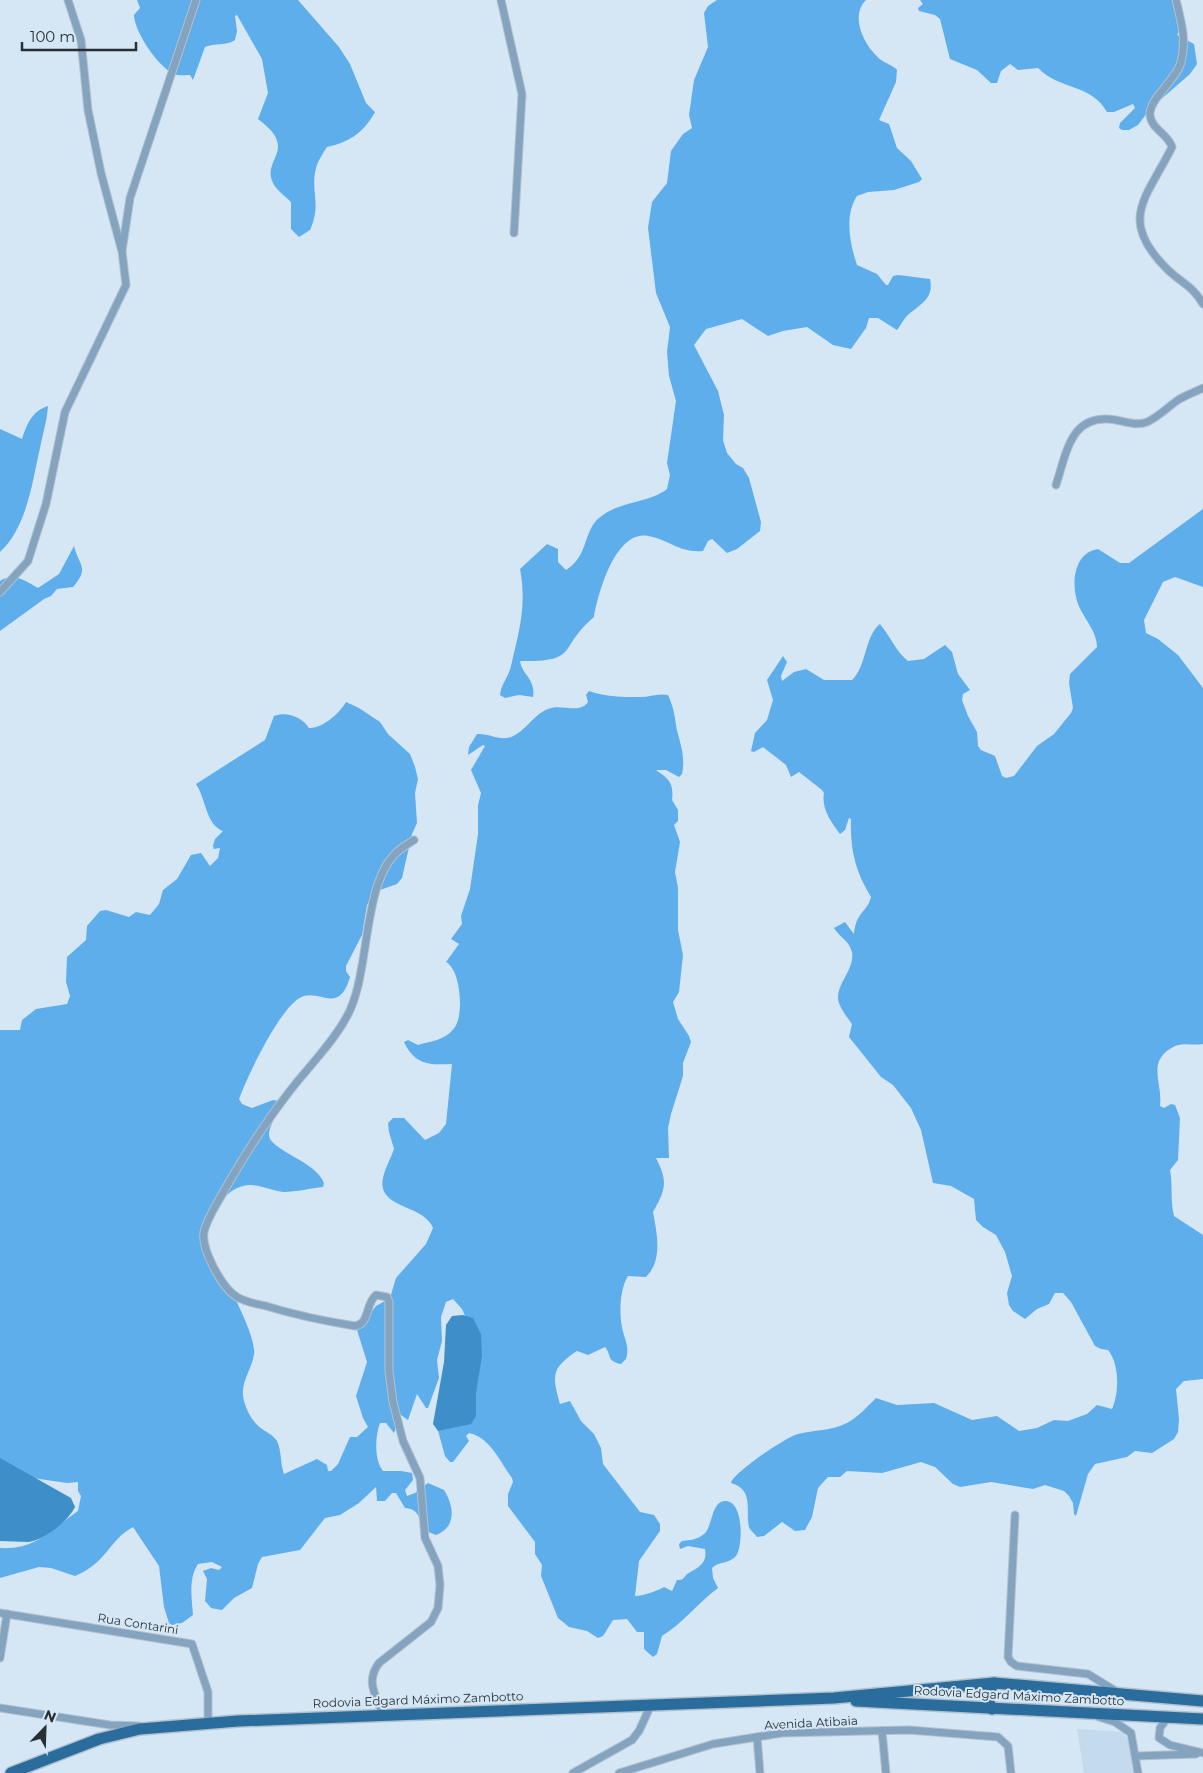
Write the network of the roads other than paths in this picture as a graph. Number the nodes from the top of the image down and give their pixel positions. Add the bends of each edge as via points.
1 (68, 0) edge
2 (196, 0) edge
3 (501, 0) edge
4 (1176, 0) edge
5 (514, 233) dead end
6 (122, 252) junction
7 (1203, 304) edge
8 (1203, 388) edge
9 (1056, 485) dead end
10 (0, 592) edge
11 (414, 840) dead end
12 (1016, 1515) dead end
13 (4, 1614) edge
14 (0, 1658) edge
15 (994, 1683) junction
16 (1121, 1694) junction
17 (834, 1698) junction
18 (1203, 1701) edge
19 (650, 1705) junction
20 (0, 1708) edge
21 (992, 1709) junction
22 (383, 1715) junction
23 (1093, 1715) junction
24 (1168, 1717) junction
25 (1203, 1720) edge
26 (208, 1723) junction
27 (156, 1727) junction
28 (882, 1731) junction
29 (757, 1737) junction
30 (1203, 1753) edge
31 (1136, 1756) junction
32 (646, 1765) junction
33 (11, 1773) edge
34 (573, 1773) edge
35 (620, 1773) edge
36 (646, 1773) edge
37 (760, 1773) edge
38 (886, 1773) edge
39 (1011, 1773) edge
40 (1138, 1773) edge

1 - 6 street via 81,40 88,110
2 - 6 street via 130,198
3 - 5 street via 522,94
4 - 7 street via 1183,34 1181,62 1150,114 1152,122 1172,146 1142,206 1138,222 1140,231 1159,261 1187,283
6 - 10 street via 126,285 65,412 46,504 28,560
8 - 9 street via 1180,399 1147,422 1106,418 1084,425 1070,442
11 - 22 street via 396,853 382,877 368,928 358,989 346,1019 285,1096 229,1182 206,1224 204,1234 208,1257 231,1292 241,1299 293,1314 354,1326 365,1321 372,1299 387,1297 393,1402 403,1441 420,1478 425,1538 438,1566 440,1585 438,1608 431,1622 379,1663 373,1672 373,1688
12 - 16 street via 1008,1657 1017,1666 1088,1674
13 - 14 street
13 - 26 street, Rua Contarini via 192,1644 208,1692
15 - 16 main road, Rodovia Edgard Máximo Zambotto
15 - 17 main road, Rodovia Edgard Máximo Zambotto
15 - 21 main road via 986,1696
16 - 18 main road, Rodovia Edgard Máximo Zambotto
17 - 19 main road, Rodovia Edgard Máximo Zambotto
17 - 21 main road, Rodovia Edgard Máximo Zambotto
19 - 22 main road, Rodovia Edgard Máximo Zambotto
19 - 34 street via 640,1731 632,1740
20 - 27 street via 110,1725
21 - 23 main road, Rodovia Edgard Máximo Zambotto
22 - 26 main road, Rodovia Edgard Máximo Zambotto
23 - 24 main road, Rodovia Edgard Máximo Zambotto
23 - 31 street via 1115,1722 1131,1733
24 - 25 main road, Rodovia Edgard Máximo Zambotto
24 - 30 street via 1160,1728 1159,1738 1170,1745
26 - 27 main road, Rodovia Edgard Máximo Zambotto
27 - 33 main road, Rodovia Edgard Máximo Zambotto via 99,1739
28 - 29 street, Avenida Atibaia
28 - 38 street
28 - 39 street, Avenida Atibaia via 909,1730 1001,1738 1006,1742
29 - 32 street, Avenida Atibaia via 693,1749
29 - 37 street
30 - 31 street
31 - 40 street
32 - 35 street, Avenida Atibaia
32 - 36 street

